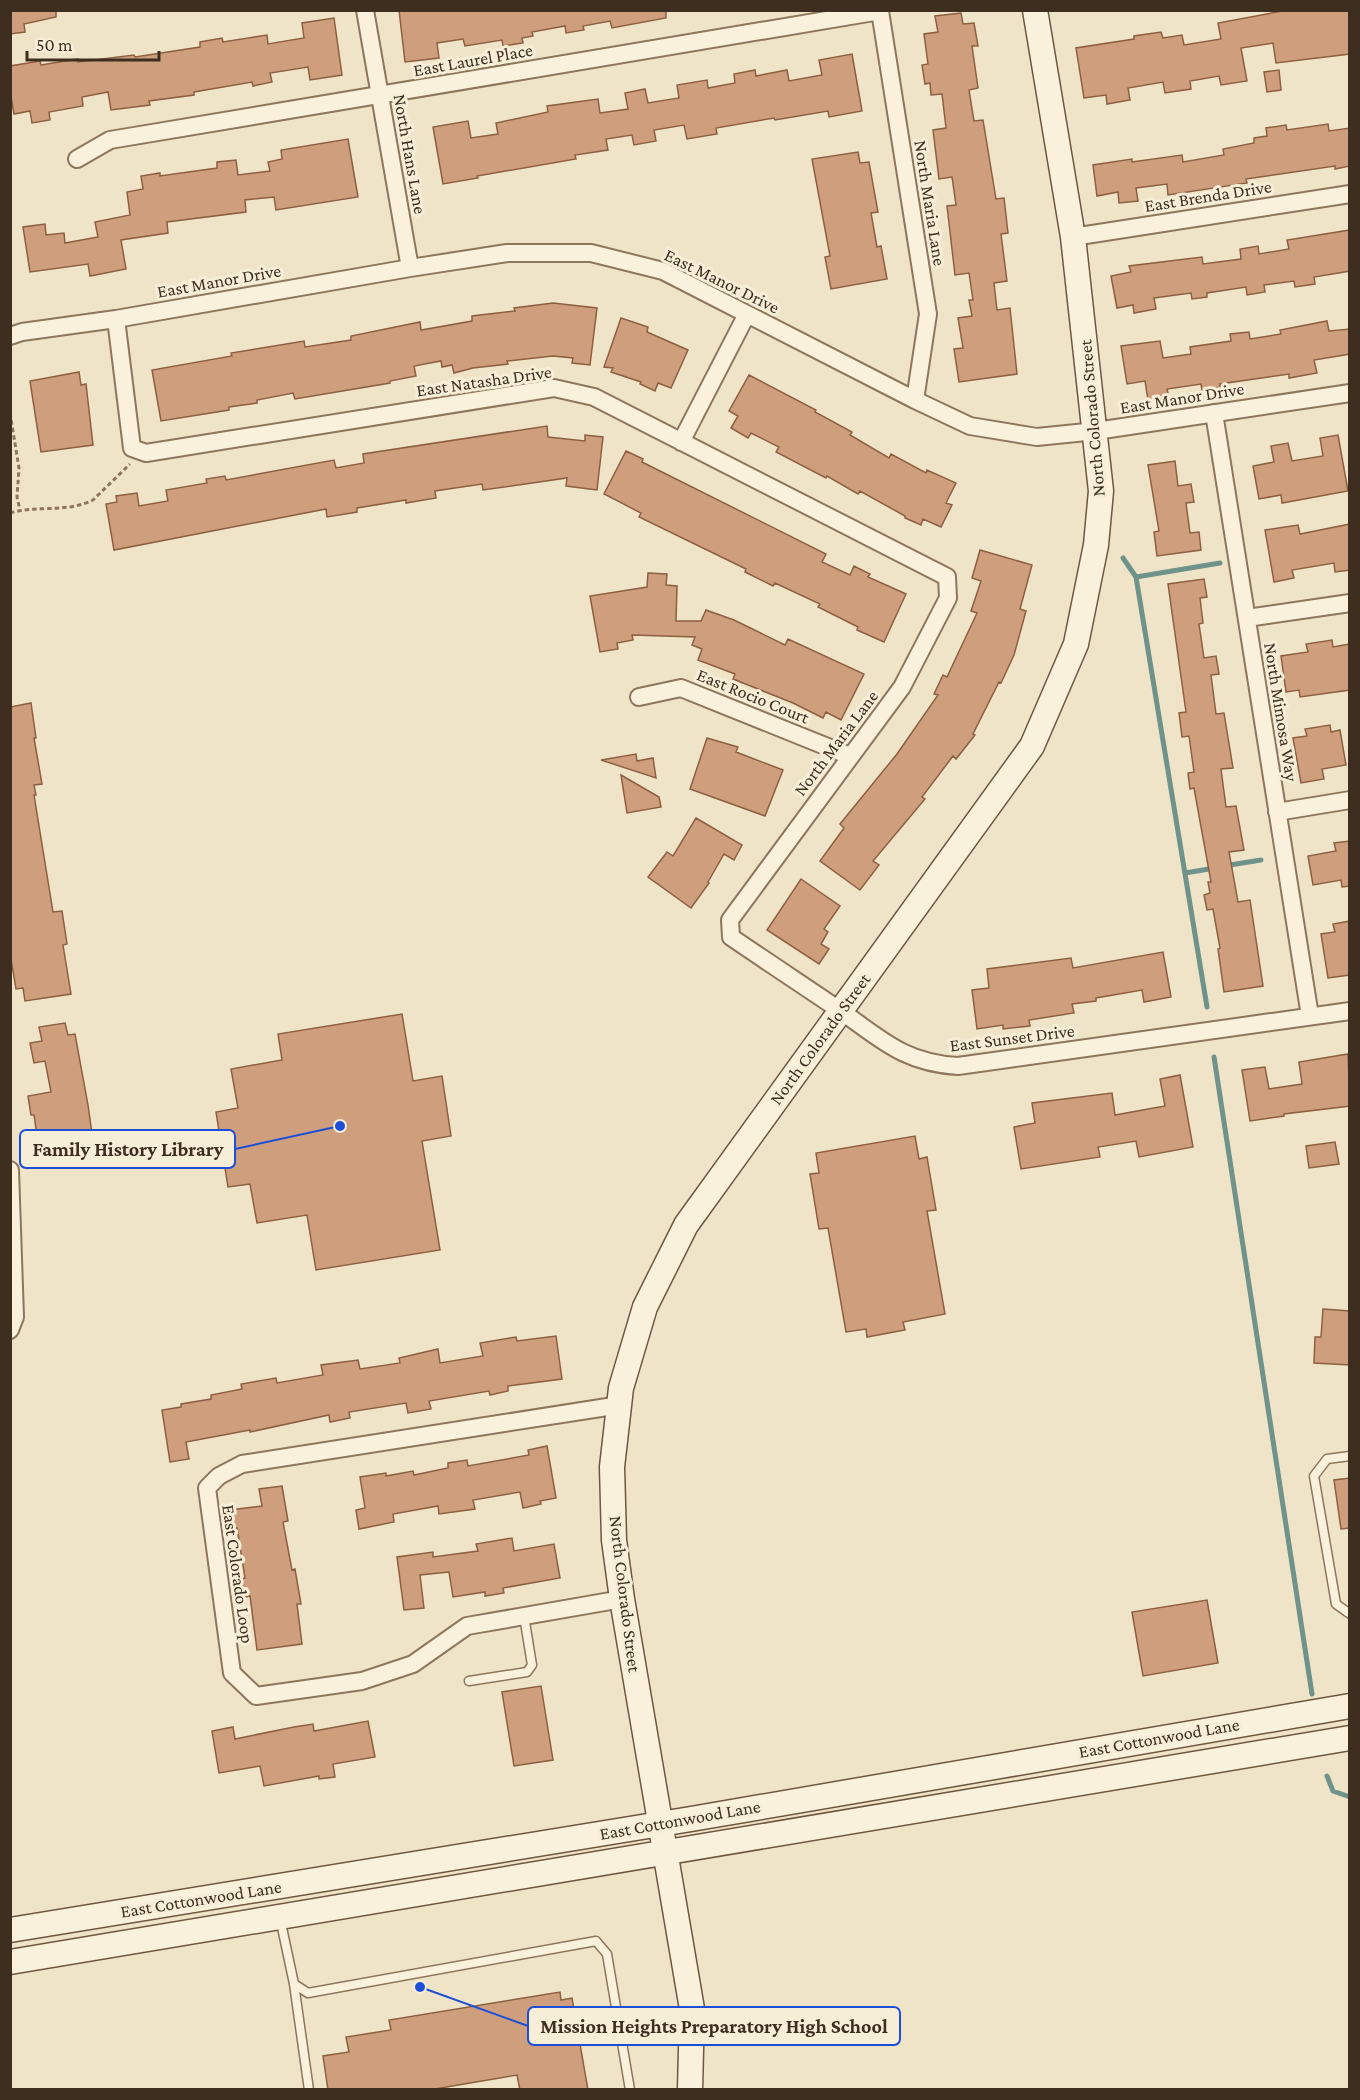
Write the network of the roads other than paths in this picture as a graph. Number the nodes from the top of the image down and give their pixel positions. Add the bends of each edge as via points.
1 (365, 10) edge
2 (1035, 10) edge
3 (880, 11) edge
4 (380, 96) junction
5 (76, 159) dead end
6 (1350, 194) edge
7 (1073, 237) junction
8 (410, 268) junction
9 (747, 314) junction
10 (116, 319) junction
11 (14, 333) edge
12 (1350, 393) edge
13 (915, 400) junction
14 (1214, 413) junction
15 (1096, 431) junction
16 (681, 442) junction
17 (946, 577) joint
18 (1350, 603) edge
19 (1247, 618) junction
20 (639, 697) dead end
21 (850, 756) junction
22 (1350, 800) edge
23 (1278, 812) junction
24 (730, 920) joint
25 (840, 1011) junction
26 (1350, 1011) edge
27 (1310, 1016) junction
28 (10, 1170) edge
29 (11, 1177) edge
30 (10, 1330) edge
31 (620, 1405) junction
32 (1350, 1456) edge
33 (622, 1599) junction
34 (1350, 1614) edge
35 (524, 1616) junction
36 (469, 1681) dead end
37 (1350, 1706) edge
38 (1350, 1738) edge
39 (661, 1823) junction
40 (667, 1853) junction
41 (280, 1917) junction
42 (10, 1930) edge
43 (10, 1962) edge
44 (294, 1984) junction
45 (309, 2090) edge
46 (630, 2090) edge
47 (690, 2090) edge

1 - 4 street, North Hans Lane
2 - 7 main road, North Colorado Street
3 - 4 street, East Laurel Place
3 - 13 street, North Maria Lane via 928,314
4 - 5 street, East Laurel Place via 110,140
4 - 8 street, North Hans Lane
6 - 7 street, East Brenda Drive
7 - 15 main road, North Colorado Street
8 - 9 street, East Manor Drive via 507,253 591,253 663,271
8 - 10 street, East Manor Drive
9 - 13 street, East Manor Drive
9 - 16 street
10 - 11 street, East Manor Drive
10 - 16 street, East Natasha Drive via 132,448 146,453 554,388 594,398
12 - 14 street, East Manor Drive
13 - 15 street, East Manor Drive via 981,428 1037,437
14 - 15 street, East Manor Drive
14 - 19 street, North Mimosa Way
15 - 25 main road, North Colorado Street via 1101,491 1096,545 1076,644 1032,746
16 - 17 street, East Natasha Drive
17 - 21 street, North Maria Lane via 948,598 902,687
18 - 19 street
19 - 23 street, North Mimosa Way
20 - 21 street, East Rocio Court via 681,688
21 - 24 street, North Maria Lane
22 - 23 street
23 - 27 street, North Mimosa Way
24 - 25 street, East Sunset Drive via 731,937
25 - 27 street, East Sunset Drive via 904,1054 937,1065 958,1066
25 - 31 main road, North Colorado Street via 686,1226 645,1306 621,1388
26 - 27 street, East Sunset Drive
28 - 29 street
29 - 30 street via 15,1317
31 - 33 main road, North Colorado Street via 612,1467 614,1540
31 - 35 street, East Colorado Loop via 242,1464 219,1476 207,1488 232,1673 256,1696 362,1681 413,1664 467,1626
32 - 34 lane via 1327,1459 1314,1476 1336,1604
33 - 35 street, East Colorado Loop
33 - 39 main road, North Colorado Street
35 - 36 lane via 532,1665 527,1672
37 - 39 main road, East Cottonwood Lane
38 - 40 main road, East Cottonwood Lane
39 - 40 main road, North Colorado Street
39 - 42 main road, East Cottonwood Lane
40 - 41 main road, East Cottonwood Lane
40 - 47 main road, North Colorado Street via 692,2009
41 - 43 main road, East Cottonwood Lane
41 - 44 lane
44 - 45 lane
44 - 46 lane via 308,1993 596,1941 607,1954

